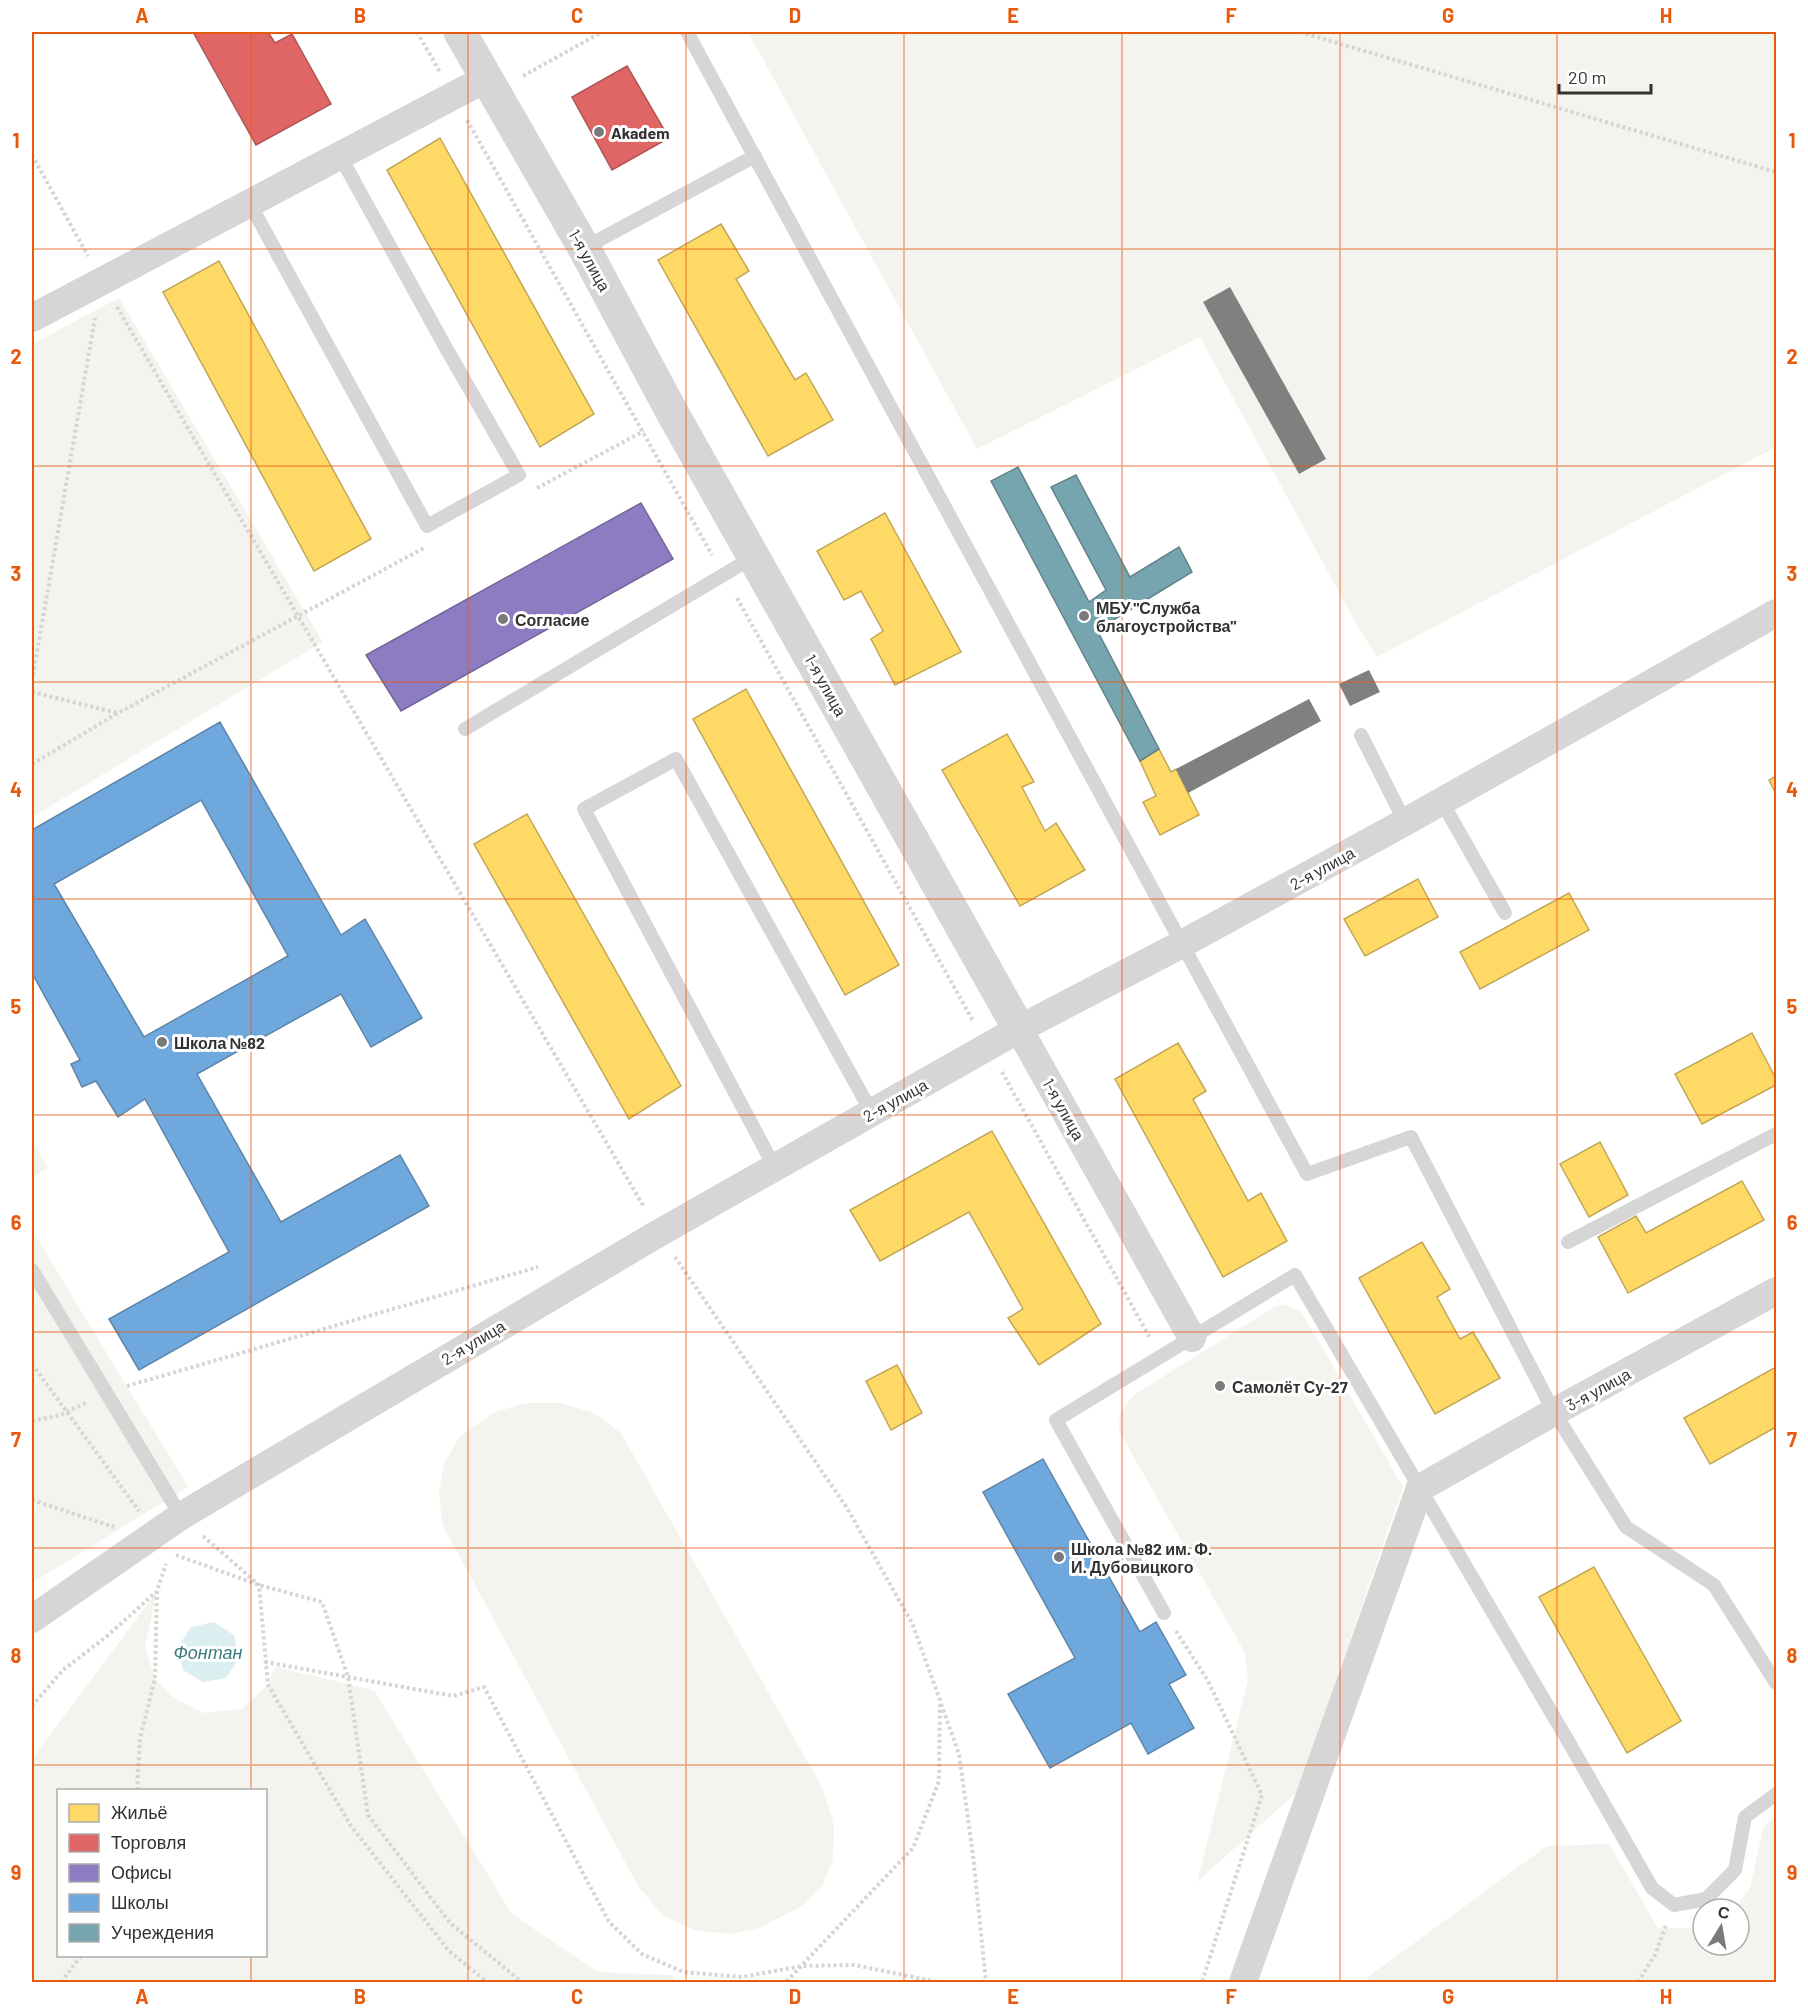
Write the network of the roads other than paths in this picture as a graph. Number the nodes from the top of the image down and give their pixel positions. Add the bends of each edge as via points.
1 (460, 32) edge
2 (687, 32) edge
3 (491, 85) junction
4 (340, 156) junction
5 (755, 156) junction
6 (250, 204) junction
7 (584, 248) junction
8 (32, 318) edge
9 (755, 556) junction
10 (1776, 612) edge
11 (465, 729) dead end
12 (1361, 735) dead end
13 (1442, 802) junction
14 (1405, 822) junction
15 (1505, 913) dead end
16 (1182, 944) junction
17 (1018, 1029) junction
18 (872, 1113) junction
19 (1776, 1134) edge
20 (775, 1168) junction
21 (1568, 1242) dead end
22 (32, 1270) edge
23 (1776, 1291) edge
24 (1192, 1338) junction
25 (1554, 1412) junction
26 (1420, 1488) junction
27 (181, 1516) junction
28 (1164, 1613) road end
29 (32, 1619) edge
30 (1776, 1683) edge
31 (1776, 1794) edge
32 (1243, 1983) edge

1 - 3 street, 1-я улица
2 - 5 lane
3 - 4 street via 454,96
3 - 7 street, 1-я улица
4 - 6 street
4 - 6 lane via 519,475 427,526
5 - 7 lane
5 - 16 lane
6 - 8 street
7 - 9 street, 1-я улица
9 - 11 lane
9 - 17 street, 1-я улица
10 - 13 street, 2-я улица
12 - 14 lane
13 - 14 street, 2-я улица
13 - 15 lane
14 - 16 street, 2-я улица
16 - 17 street, 2-я улица
16 - 25 lane via 1307,1174 1411,1137
17 - 18 street, 2-я улица
17 - 24 street, 1-я улица
18 - 20 street, 2-я улица
18 - 20 lane via 676,759 584,809
19 - 21 lane
20 - 27 street, 2-я улица
22 - 27 lane
23 - 25 street, 3-я улица
24 - 26 lane via 1295,1275
24 - 28 lane via 1056,1420
25 - 26 street, 3-я улица
25 - 30 lane via 1626,1527 1714,1586
26 - 31 lane via 1652,1888 1674,1905 1706,1899 1735,1870 1745,1817
26 - 32 street
27 - 29 street, 2-я улица

